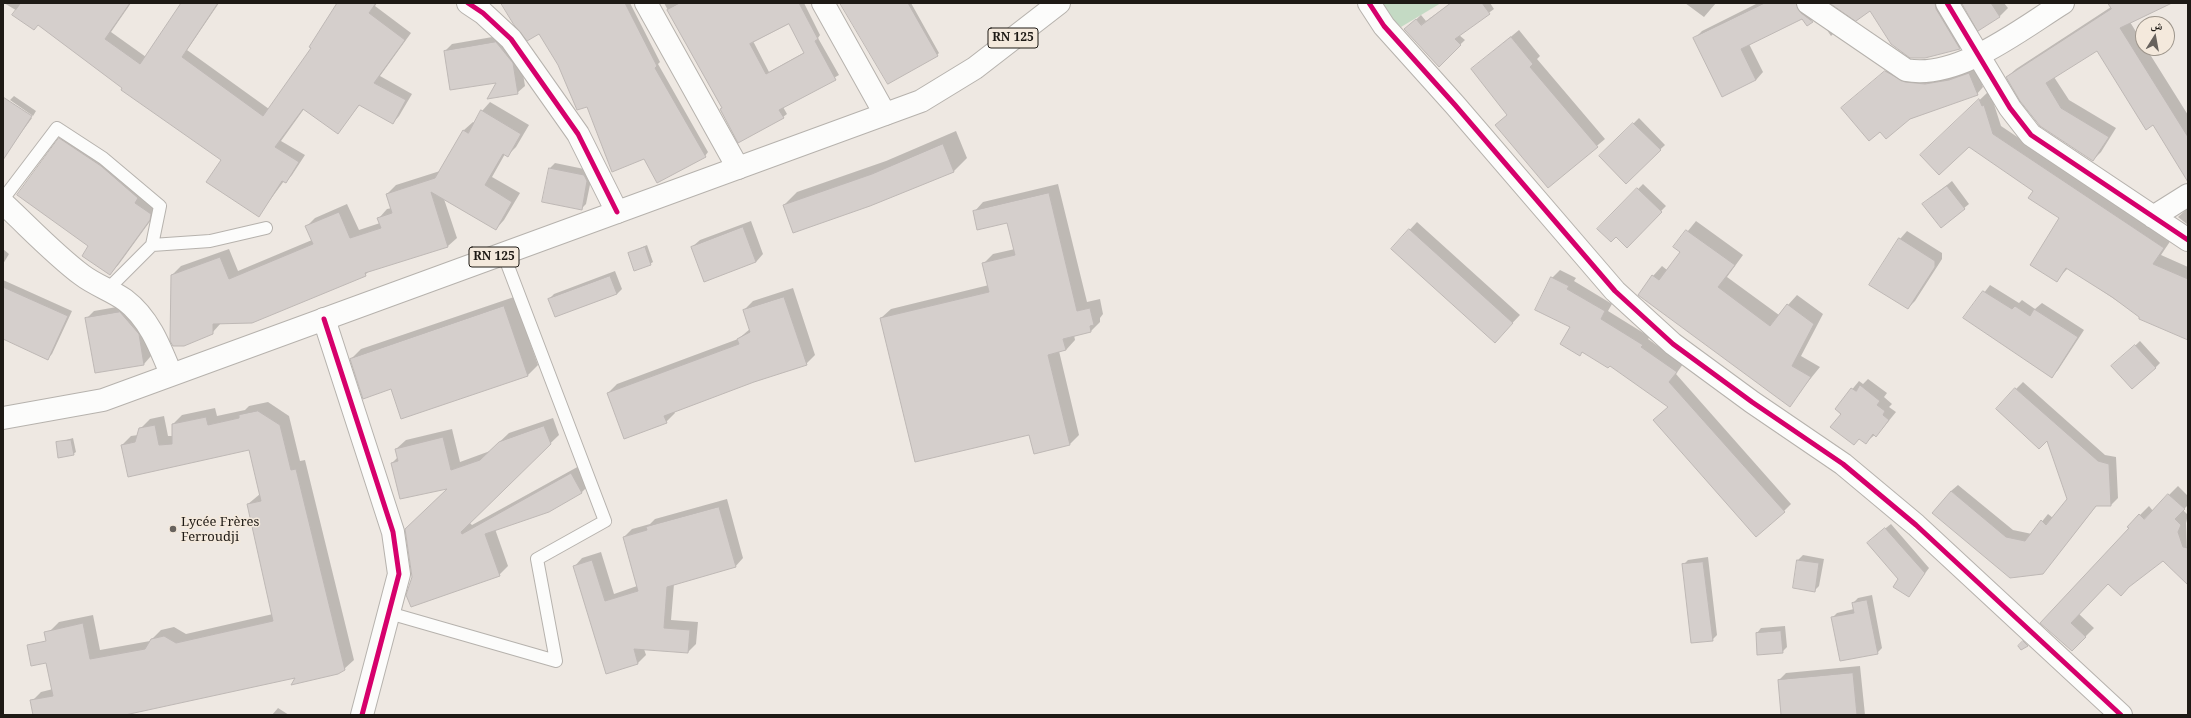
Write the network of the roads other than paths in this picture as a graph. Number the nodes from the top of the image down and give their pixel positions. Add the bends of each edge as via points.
1 (468, 3) edge
2 (824, 3) edge
3 (1369, 3) edge
4 (1808, 3) edge
5 (1947, 3) edge
6 (2063, 3) edge
7 (650, 4) edge
8 (1056, 6) edge
9 (1978, 55) junction
10 (885, 114) junction
11 (738, 168) junction
12 (2188, 196) edge
13 (3, 199) edge
14 (3, 202) edge
15 (617, 212) junction
16 (2154, 217) junction
17 (266, 228) dead end
18 (2188, 240) edge
19 (152, 245) junction
20 (503, 253) junction
21 (107, 290) junction
22 (324, 319) junction
23 (171, 374) junction
24 (3, 418) edge
25 (389, 613) junction
26 (362, 715) edge
27 (2121, 715) edge

1 - 15 street via 511,39 578,134
2 - 10 street
3 - 27 street via 1384,26 1615,291 1673,344 1843,464 1916,525
4 - 9 street via 1906,70 1919,72 1944,67
5 - 9 street
6 - 9 street
7 - 11 street
8 - 10 street, RN 125 via 975,68 920,101
9 - 16 street via 2010,108 2031,135
10 - 11 street, RN 125
11 - 15 street, RN 125
12 - 16 street
13 - 19 lane via 57,128 103,158 160,206
14 - 21 street via 63,260
15 - 20 street, RN 125
16 - 18 street
17 - 19 lane via 210,241
19 - 21 lane
20 - 22 street, RN 125
20 - 25 lane via 605,521 537,559 556,661
21 - 23 street via 140,314 157,339
22 - 23 street, RN 125
22 - 25 street via 393,532 399,574
23 - 24 street, RN 125 via 103,400
25 - 26 street

